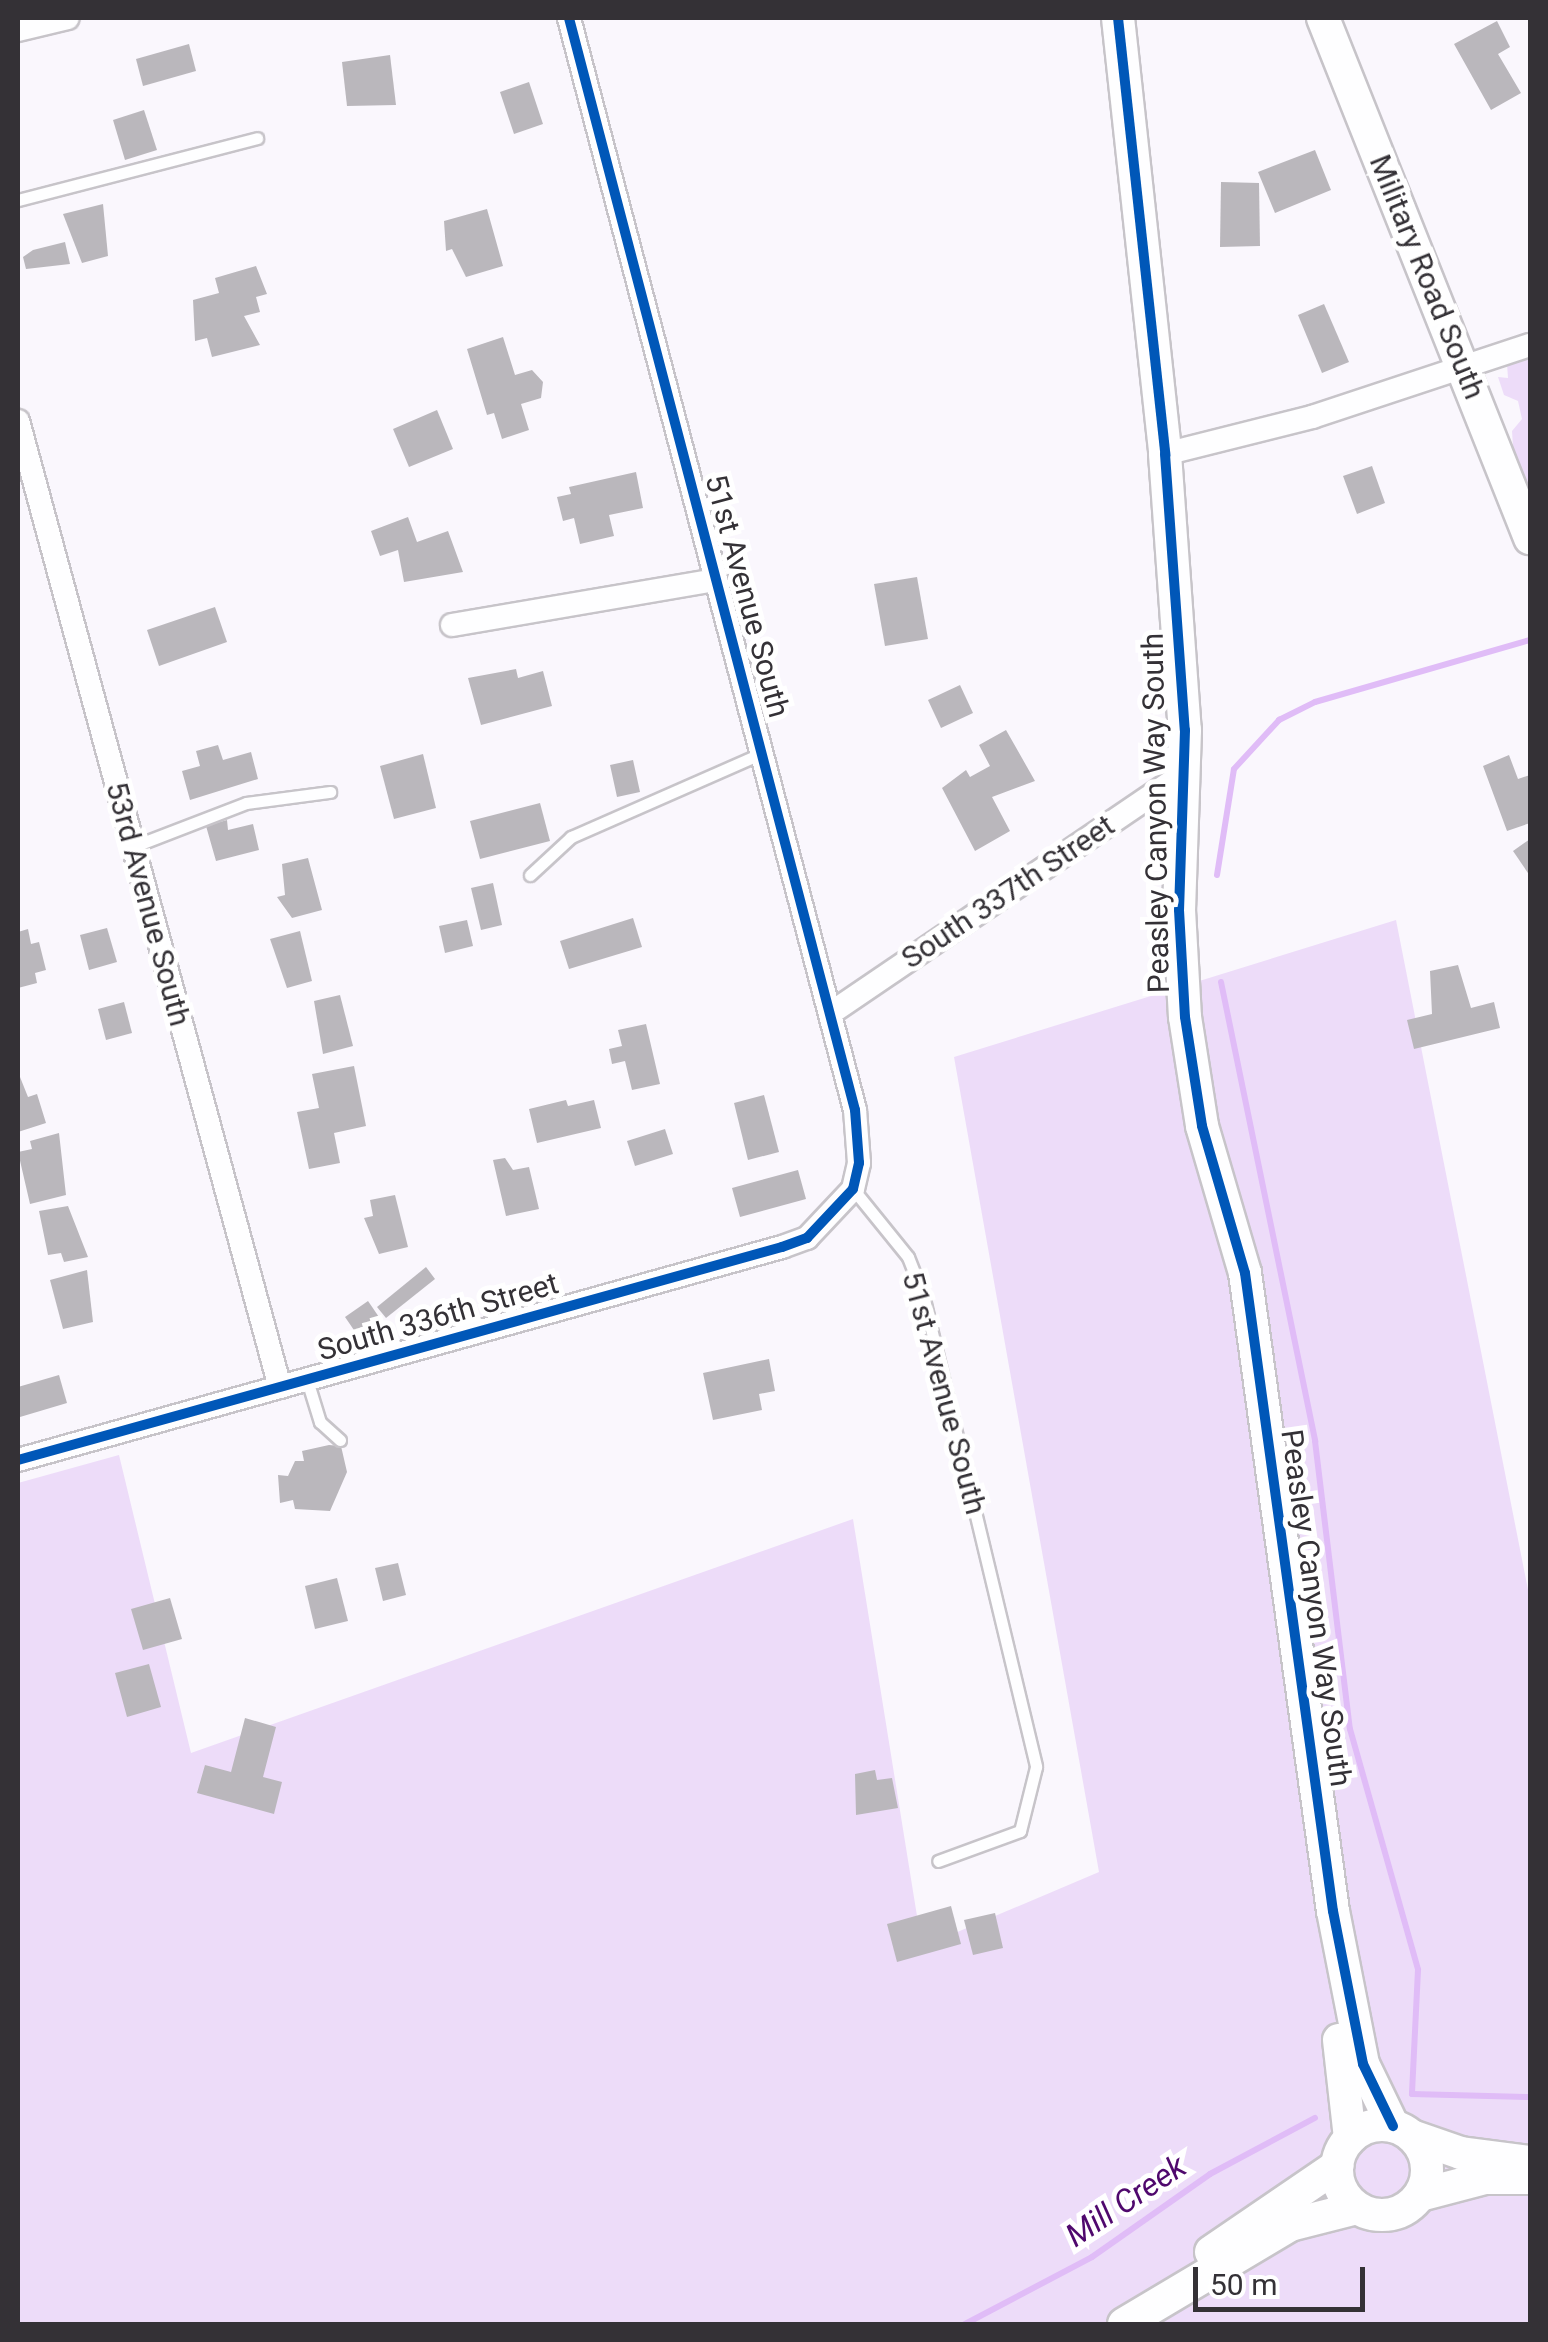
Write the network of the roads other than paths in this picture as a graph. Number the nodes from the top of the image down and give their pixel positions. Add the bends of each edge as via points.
1 (68, 18) edge
2 (569, 18) edge
3 (1118, 18) edge
4 (1323, 18) edge
5 (18, 30) edge
6 (256, 138) dead end
7 (18, 200) edge
8 (1530, 345) edge
9 (1463, 366) junction
10 (18, 422) edge
11 (1165, 454) junction
12 (1530, 538) edge
13 (716, 580) junction
14 (452, 625) dead end
15 (762, 753) junction
16 (1186, 772) junction
17 (330, 792) dead end
18 (132, 847) junction
19 (530, 876) dead end
20 (831, 1013) junction
21 (852, 1189) junction
22 (307, 1380) junction
23 (280, 1387) junction
24 (340, 1440) dead end
25 (18, 1460) edge
26 (938, 1861) dead end
27 (1333, 1911) junction
28 (1403, 2131) junction
29 (1344, 2152) junction
30 (1530, 2162) edge
31 (1530, 2178) edge
32 (1420, 2196) junction
33 (1358, 2208) junction
34 (1132, 2319) edge

1 - 5 street
2 - 13 street, 51st Avenue South
3 - 11 street, Peasley Canyon Way South
4 - 9 street, Military Road South
6 - 7 lane
8 - 9 street
9 - 11 street via 1312,417
9 - 12 street, Military Road South
10 - 18 street, 53rd Avenue South
11 - 16 street, Peasley Canyon Way South
13 - 14 street
13 - 15 street, 51st Avenue South
15 - 19 lane via 571,837
15 - 20 street, 51st Avenue South
16 - 20 street, South 337th Street
16 - 27 street, Peasley Canyon Way South via 1178,853 1185,1016 1202,1126 1245,1273
17 - 18 lane via 246,803
18 - 23 street, 53rd Avenue South
20 - 21 street, 51st Avenue South via 859,1134
21 - 22 street, South 336th Street via 807,1238 782,1247
21 - 26 lane, 51st Avenue South via 908,1257 924,1294 1036,1767 1020,1831
22 - 23 street, South 336th Street
22 - 24 lane via 320,1422
23 - 25 street, South 336th Street
27 - 28 street, Peasley Canyon Way South via 1363,2064
27 - 29 street, Peasley Canyon Way South
28 - 29 street via 1370,2127
28 - 30 street via 1461,2153
28 - 32 street via 1427,2165
29 - 33 street via 1341,2190
29 - 34 street
31 - 32 street via 1485,2178
32 - 33 street via 1384,2216
33 - 34 street via 1290,2225

